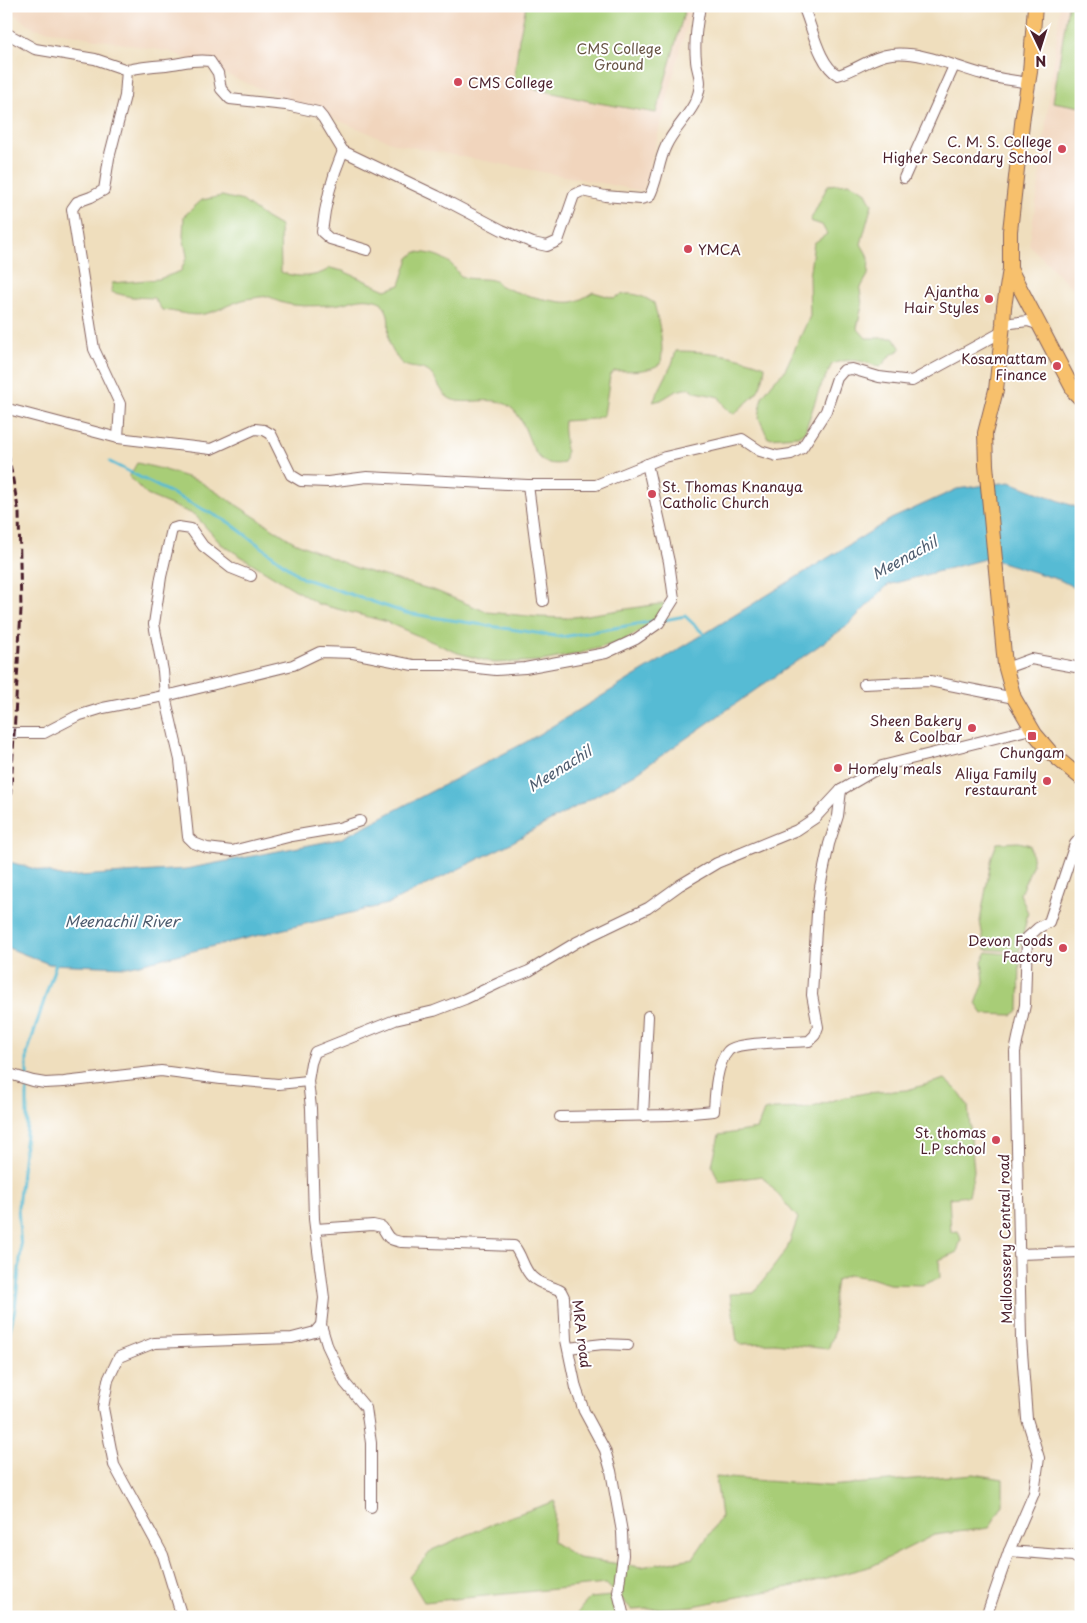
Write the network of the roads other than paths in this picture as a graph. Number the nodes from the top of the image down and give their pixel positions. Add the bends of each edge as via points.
1 (700, 6) edge
2 (803, 6) edge
3 (1035, 6) edge
4 (6, 33) edge
5 (954, 66) junction
6 (126, 70) junction
7 (1028, 83) junction
8 (343, 151) junction
9 (904, 178) dead end
10 (367, 250) dead end
11 (1010, 270) junction
12 (1040, 325) junction
13 (1003, 328) junction
14 (1081, 399) edge
15 (8, 410) dead end
16 (118, 438) junction
17 (647, 464) junction
18 (528, 485) junction
19 (251, 576) dead end
20 (542, 601) dead end
21 (1006, 666) junction
22 (1081, 668) edge
23 (864, 684) dead end
24 (165, 696) junction
25 (1014, 698) junction
26 (1031, 729) junction
27 (6, 734) edge
28 (1081, 778) edge
29 (841, 790) junction
30 (360, 821) dead end
31 (1081, 837) edge
32 (648, 1016) dead end
33 (6, 1074) edge
34 (308, 1081) junction
35 (643, 1116) junction
36 (560, 1117) dead end
37 (316, 1229) junction
38 (1081, 1252) edge
39 (1019, 1254) junction
40 (321, 1325) junction
41 (628, 1344) dead end
42 (568, 1348) junction
43 (371, 1507) dead end
44 (1009, 1551) junction
45 (1081, 1561) edge
46 (182, 1617) edge
47 (624, 1617) edge
48 (986, 1617) edge

1 - 8 street via 695,38 700,83 695,104 672,133 649,197 605,196 582,191 574,195 558,241 548,246 533,244 502,230
2 - 5 street via 822,56 838,75 889,54 904,53
3 - 7 main road
4 - 6 street via 35,49 95,58
5 - 7 street
5 - 9 street
6 - 8 street via 196,59 210,61 218,73 221,90 230,99 318,112
6 - 16 street via 125,96 104,190 77,202 72,209 94,349 120,404
7 - 11 main road via 1010,231
8 - 10 street via 324,207 322,232 330,239
11 - 12 main road
11 - 13 main road
12 - 13 street via 1028,321
12 - 14 main road
13 - 17 street via 912,381 844,370 826,411 802,448 791,454 777,456 760,451 742,439
13 - 21 main road via 996,390 985,433
15 - 16 street
16 - 18 street via 211,448 255,429 264,430 271,434 291,475 301,481 328,482 367,477
17 - 18 street via 596,485
17 - 24 street via 674,600 659,623 636,639 606,653 496,670 413,665 353,653 320,652 293,665
18 - 20 street
19 - 24 street via 231,568 203,546 191,529 178,526 172,530 154,624
21 - 22 street via 1031,659
21 - 25 main road
23 - 25 street via 930,681
24 - 27 street via 76,716 44,733
24 - 30 street via 180,760 188,836 194,843 232,851
25 - 26 main road
26 - 28 main road via 1052,754
26 - 29 street via 882,766
29 - 34 street via 816,818 798,830 717,863 648,908 577,942 529,971 434,1011 395,1020 315,1052
29 - 35 street via 817,913 812,995 818,1027 815,1035 809,1041 760,1043 727,1051 718,1076 714,1111
31 - 39 street, Malloossery Central road via 1075,844 1049,922 1027,938 1025,1005 1015,1052
32 - 35 street
33 - 34 street via 33,1081 64,1082 161,1071 278,1084
34 - 37 street
35 - 36 street
37 - 40 street via 324,1298
37 - 42 street, MRA road via 374,1225 382,1227 391,1240 401,1242 514,1246 531,1277 561,1291
38 - 39 street
39 - 44 street, Malloossery Central road via 1027,1419 1040,1458 1034,1493
40 - 43 street via 345,1382 366,1408 371,1443
40 - 46 street via 315,1332 292,1338 154,1343 119,1357 108,1380 103,1408 114,1465 163,1555
41 - 42 street
42 - 47 street, MRA road via 584,1411 605,1450 611,1471 622,1532 623,1555 618,1592
44 - 45 street via 1073,1556
44 - 48 street, Malloossery Central road

